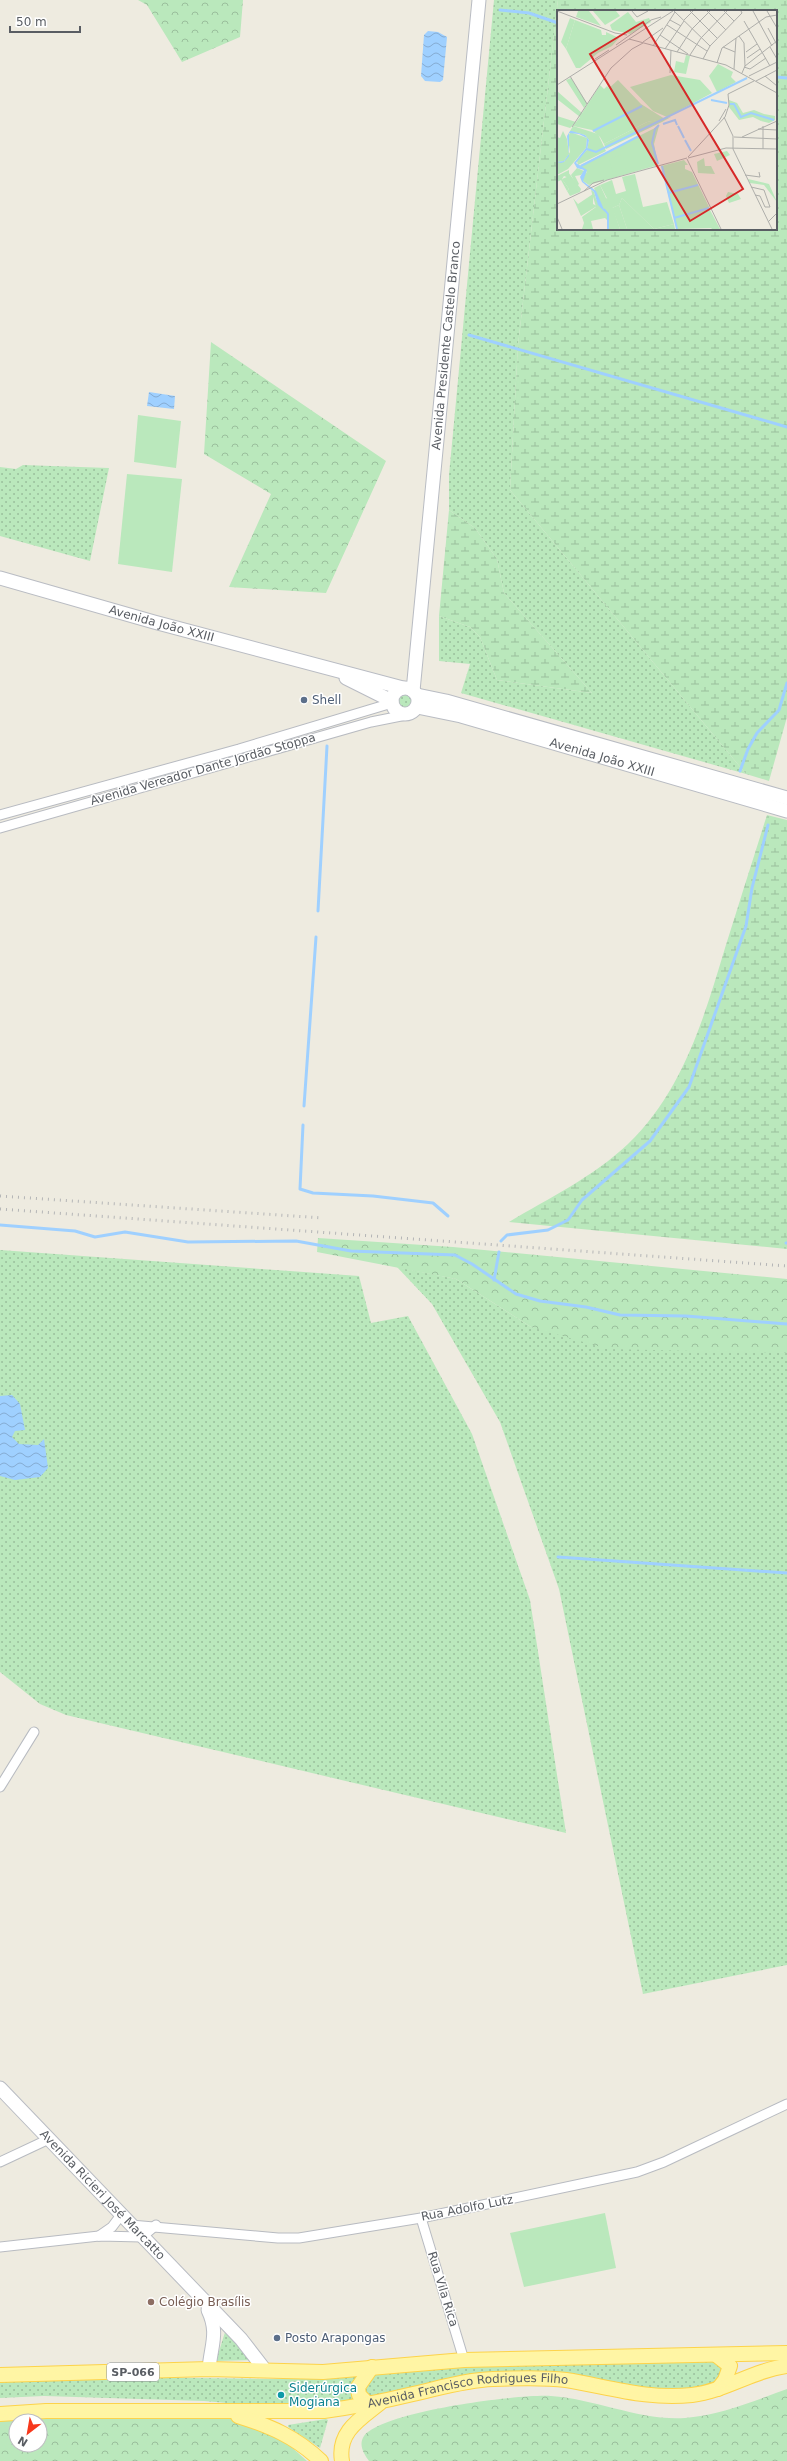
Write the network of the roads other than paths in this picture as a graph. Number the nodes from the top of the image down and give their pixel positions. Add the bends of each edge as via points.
1 (479, 0) edge
2 (0, 578) edge
3 (324, 667) junction
4 (413, 695) junction
5 (392, 702) junction
6 (406, 714) junction
7 (787, 798) edge
8 (787, 811) edge
9 (0, 815) edge
10 (0, 828) edge
11 (34, 1732) dead end
12 (0, 1787) edge
13 (0, 2088) edge
14 (787, 2104) edge
15 (49, 2139) junction
16 (0, 2162) edge
17 (121, 2215) junction
18 (421, 2218) junction
19 (131, 2224) junction
20 (156, 2225) junction
21 (99, 2236) junction
22 (142, 2236) junction
23 (0, 2247) edge
24 (204, 2301) junction
25 (787, 2353) edge
26 (716, 2355) junction
27 (464, 2360) junction
28 (787, 2366) edge
29 (372, 2367) junction
30 (209, 2370) junction
31 (265, 2370) junction
32 (0, 2375) edge
33 (718, 2390) junction
34 (375, 2403) junction
35 (222, 2412) junction
36 (0, 2414) edge
37 (321, 2461) edge
38 (342, 2461) edge

1 - 4 main road, Avenida Presidente Castelo Branco
2 - 3 main road, Avenida João XXIII
3 - 4 main road, Avenida João XXIII
3 - 5 main road, Avenida João XXIII
4 - 5 main road via 397,691
4 - 6 main road via 414,711
4 - 7 main road, Avenida João XXIII via 461,706
4 - 8 main road, Avenida João XXIII via 461,716
5 - 6 main road via 397,712
5 - 9 street, Avenida Vereador Dante Jordão Stoppa via 239,749
6 - 10 street, Avenida Vereador Dante Jordão Stoppa
11 - 12 street
13 - 15 main road, Avenida Ricieri José Marcatto
14 - 18 street, Rua Adolfo Lutz via 642,2170
15 - 16 street
15 - 17 main road, Avenida Ricieri José Marcatto
17 - 19 main road, Avenida Ricieri José Marcatto
17 - 21 street via 112,2227
18 - 20 street, Rua Adolfo Lutz via 299,2238
18 - 27 street, Rua Vila Rica
19 - 20 street, Rua Adolfo Lutz
19 - 22 main road, Avenida Ricieri José Marcatto
20 - 22 street
21 - 22 street
21 - 23 street
22 - 24 main road, Avenida Ricieri José Marcatto
24 - 30 main road, Avenida Ricieri José Marcatto via 215,2324 216,2333
24 - 31 main road, Avenida Ricieri José Marcatto via 241,2339
25 - 26 main road
26 - 27 main road
26 - 33 main road via 730,2366 730,2371
27 - 29 main road
28 - 33 main road, Avenida Francisco Rodrigues Filho via 760,2373
29 - 31 main road, SP-066 via 323,2372
29 - 34 main road via 358,2387 359,2395
30 - 31 main road, SP-066
30 - 32 main road, SP-066
33 - 34 main road, Avenida Francisco Rodrigues Filho via 658,2397 565,2380 492,2379 437,2388
34 - 35 main road, Avenida Francisco Rodrigues Filho via 324,2411
34 - 38 main road via 345,2435
35 - 36 main road, Avenida Francisco Rodrigues Filho via 46,2411
35 - 37 main road via 268,2425 304,2446

